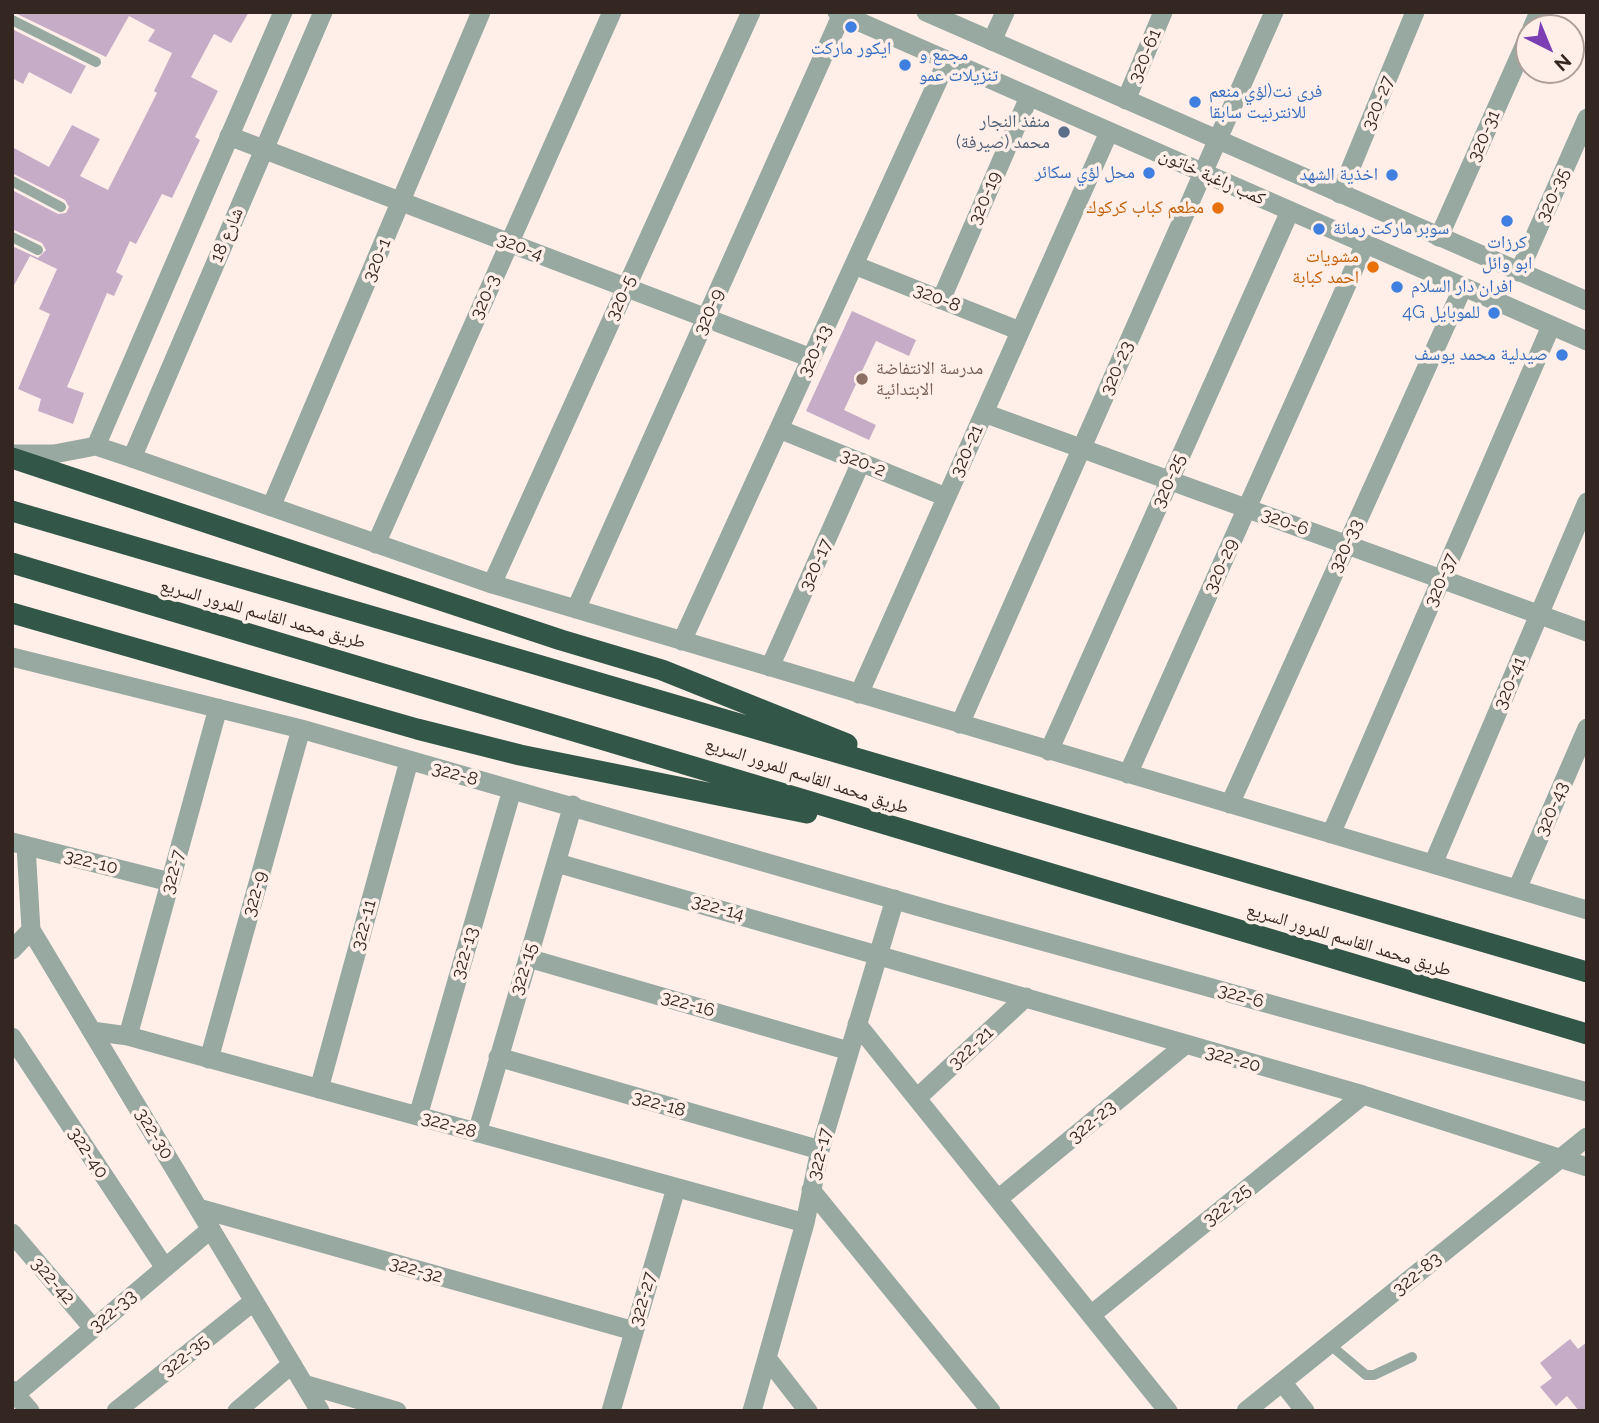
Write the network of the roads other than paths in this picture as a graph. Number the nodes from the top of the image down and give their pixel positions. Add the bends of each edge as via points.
1 (283, 12) edge
2 (323, 12) edge
3 (481, 12) edge
4 (612, 12) edge
5 (751, 12) edge
6 (926, 12) edge
7 (1005, 12) edge
8 (1163, 12) edge
9 (1274, 12) edge
10 (1415, 12) edge
11 (839, 13) edge
12 (12, 20) edge
13 (992, 41) junction
14 (947, 61) junction
15 (96, 62) dead end
16 (1515, 66) edge
17 (1029, 97) junction
18 (1126, 100) junction
19 (1587, 118) edge
20 (1109, 132) junction
21 (229, 136) junction
22 (1216, 139) junction
23 (264, 149) junction
24 (1202, 172) junction
25 (12, 181) edge
26 (1340, 194) junction
27 (401, 202) junction
28 (61, 207) dead end
29 (1290, 211) junction
30 (12, 237) edge
31 (1439, 237) junction
32 (509, 243) junction
33 (1365, 244) junction
34 (38, 250) dead end
35 (854, 265) junction
36 (1519, 272) junction
37 (1463, 287) junction
38 (626, 288) junction
39 (941, 300) junction
40 (1587, 302) edge
41 (706, 318) junction
42 (1551, 326) junction
43 (1020, 331) junction
44 (1587, 341) edge
45 (811, 358) junction
46 (984, 413) junction
47 (779, 429) junction
48 (96, 446) junction
49 (1083, 449) junction
50 (12, 456) edge
51 (132, 458) junction
52 (861, 462) junction
53 (1169, 480) junction
54 (946, 498) junction
55 (1587, 502) edge
56 (271, 507) junction
57 (1247, 508) junction
58 (12, 511) edge
59 (376, 544) junction
60 (1347, 544) junction
61 (12, 564) edge
62 (1442, 579) junction
63 (492, 584) junction
64 (576, 609) junction
65 (12, 613) edge
66 (1539, 614) junction
67 (1587, 632) edge
68 (682, 641) junction
69 (12, 657) edge
70 (771, 667) junction
71 (859, 694) junction
72 (218, 708) junction
73 (960, 724) junction
74 (1587, 728) edge
75 (301, 729) junction
76 (1049, 751) junction
77 (410, 761) junction
78 (1128, 774) junction
79 (959, 789) junction
80 (512, 790) junction
81 (1230, 804) junction
82 (573, 805) junction
83 (1331, 834) junction
84 (923, 837) junction
85 (19, 844) edge
86 (557, 863) junction
87 (1433, 864) junction
88 (170, 881) junction
89 (1517, 889) junction
90 (895, 899) junction
91 (1587, 910) edge
92 (31, 930) junction
93 (12, 950) edge
94 (878, 953) junction
95 (527, 958) junction
96 (1587, 972) edge
97 (1026, 997) junction
98 (857, 1024) junction
99 (92, 1031) junction
100 (1587, 1034) edge
101 (128, 1036) junction
102 (12, 1037) edge
103 (1185, 1045) junction
104 (849, 1051) junction
105 (498, 1057) junction
106 (209, 1059) junction
107 (319, 1089) junction
108 (1587, 1092) edge
109 (1363, 1095) junction
110 (916, 1098) junction
111 (418, 1116) junction
112 (477, 1133) junction
113 (1587, 1137) edge
114 (820, 1150) junction
115 (1560, 1158) junction
116 (1587, 1167) edge
117 (676, 1188) junction
118 (811, 1190) junction
119 (998, 1199) junction
120 (198, 1208) junction
121 (805, 1223) junction
122 (211, 1229) junction
123 (12, 1233) edge
124 (165, 1268) junction
125 (254, 1301) junction
126 (1091, 1315) junction
127 (93, 1328) junction
128 (634, 1331) junction
129 (1329, 1344) junction
130 (1412, 1357) dead end
131 (767, 1358) junction
132 (292, 1364) junction
133 (1282, 1382) junction
134 (304, 1384) junction
135 (14, 1392) edge
136 (30, 1411) edge
137 (116, 1411) edge
138 (237, 1411) edge
139 (320, 1411) edge
140 (397, 1411) edge
141 (611, 1411) edge
142 (752, 1411) edge
143 (808, 1411) edge
144 (991, 1411) edge
145 (1168, 1411) edge
146 (1246, 1411) edge
147 (1305, 1411) edge

1 - 21 street, شارع 18
2 - 23 street, شارع 18
3 - 27 street, 320-1
4 - 32 street, 320-3
5 - 38 street, 320-5
6 - 13 street, كمب راغبة خاتون
7 - 13 street
8 - 18 street, 320-61
9 - 22 street, 320-23
10 - 26 street, 320-27
11 - 14 street, كمب راغبة خاتون
11 - 41 street, 320-9
12 - 15 lane
13 - 18 street, كمب راغبة خاتون
14 - 17 street, كمب راغبة خاتون
14 - 35 street, 320-13
16 - 31 street, 320-31
17 - 20 street, كمب راغبة خاتون
17 - 39 street, 320-19
18 - 22 street, كمب راغبة خاتون
19 - 36 street, 320-35
20 - 24 street, كمب راغبة خاتون
20 - 43 street, 320-21
21 - 23 street, 320-4
21 - 48 street, شارع 18
22 - 24 street, 320-23
22 - 26 street, كمب راغبة خاتون
23 - 27 street, 320-4
23 - 51 street, شارع 18
24 - 29 street, كمب راغبة خاتون
24 - 49 street, 320-23
25 - 28 lane
26 - 31 street, كمب راغبة خاتون
27 - 32 street, 320-4
27 - 56 street, 320-1
29 - 33 street, كمب راغبة خاتون
29 - 53 street, 320-25
30 - 34 lane
31 - 36 street, كمب راغبة خاتون
32 - 38 street, 320-4
32 - 59 street, 320-3
33 - 37 street, كمب راغبة خاتون
33 - 57 street, 320-29
35 - 39 street, 320-8
35 - 45 street, 320-13
36 - 40 street, كمب راغبة خاتون
37 - 42 street, كمب راغبة خاتون
37 - 60 street, 320-33
38 - 41 street, 320-4
38 - 63 street, 320-5
39 - 43 street, 320-8
41 - 45 street, 320-4
41 - 64 street, 320-9
42 - 44 street, كمب راغبة خاتون
42 - 62 street, 320-37
43 - 46 street, 320-21
45 - 47 street, 320-13
46 - 49 street, 320-6
46 - 54 street, 320-21
47 - 52 street, 320-2
47 - 68 street, 320-13
48 - 50 street
48 - 51 street
49 - 53 street, 320-6
49 - 73 street, 320-23
50 - 79 highway via 662,670
51 - 56 street
52 - 54 street, 320-2
52 - 70 street, 320-17
53 - 57 street, 320-6
53 - 76 street, 320-25
54 - 71 street, 320-21
55 - 66 street, 320-41
56 - 59 street
57 - 60 street, 320-6
57 - 78 street, 320-29
58 - 79 highway, طريق محمد القاسم للمرور السريع
59 - 63 street
60 - 62 street, 320-6
60 - 81 street, 320-33
61 - 84 highway, طريق محمد القاسم للمرور السريع via 681,760
62 - 66 street, 320-6
62 - 83 street, 320-37
63 - 64 street
64 - 68 street
65 - 84 highway via 481,746
66 - 67 street, 320-6
66 - 87 street, 320-41
68 - 70 street
69 - 72 street, 322-8
70 - 71 street
71 - 73 street
72 - 75 street, 322-8
72 - 88 street, 322-7
73 - 76 street
74 - 89 street, 320-43
75 - 77 street, 322-8
75 - 106 street, 322-9
76 - 78 street
77 - 80 street, 322-8
77 - 107 street, 322-11
78 - 81 street
79 - 96 highway, طريق محمد القاسم للمرور السريع
80 - 82 street, 322-8
80 - 111 street, 322-13
81 - 83 street
82 - 86 street, 322-15
82 - 90 street, 322-8
83 - 87 street
84 - 100 highway, طريق محمد القاسم للمرور السريع
85 - 88 street, 322-10
85 - 92 street, 322-30
86 - 94 street, 322-14
86 - 95 street, 322-15
87 - 89 street
88 - 101 street, 322-7
89 - 91 street
90 - 94 street, 322-17
90 - 108 street, 322-6
92 - 93 street
92 - 99 street, 322-30
94 - 97 street, 322-20
94 - 98 street, 322-17
95 - 104 street, 322-16
95 - 105 street, 322-15
97 - 103 street, 322-20
97 - 110 street, 322-21
98 - 104 street, 322-17
98 - 110 street
99 - 101 street, 322-28
99 - 120 street, 322-30
101 - 106 street, 322-28
102 - 124 street, 322-40
103 - 109 street, 322-20
103 - 119 street, 322-23
104 - 114 street, 322-17
105 - 112 street, 322-15
105 - 114 street, 322-18
106 - 107 street, 322-28
107 - 111 street, 322-28
109 - 115 street, 322-20
109 - 126 street, 322-25
110 - 119 street
111 - 112 street, 322-28
112 - 117 street, 322-28
113 - 115 street, 322-83
114 - 118 street, 322-17
115 - 116 street, 322-20
115 - 129 street, 322-83
117 - 121 street, 322-28
117 - 128 street, 322-27
118 - 121 street, 322-17
118 - 144 street
119 - 126 street
120 - 122 street, 322-30
120 - 128 street, 322-32
121 - 131 street, 322-17
122 - 124 street, 322-33
122 - 125 street, 322-30
123 - 127 street, 322-42
124 - 127 street, 322-33
125 - 132 street, 322-30
125 - 137 street, 322-35
126 - 145 street
127 - 135 street, 322-33
128 - 141 street, 322-27
129 - 130 lane via 1366,1375
129 - 133 street, 322-83
131 - 142 street, 322-17
131 - 143 street
132 - 134 street, 322-30
132 - 138 street
133 - 146 street, 322-83
133 - 147 street
134 - 139 street, 322-30
134 - 140 street
135 - 136 street

